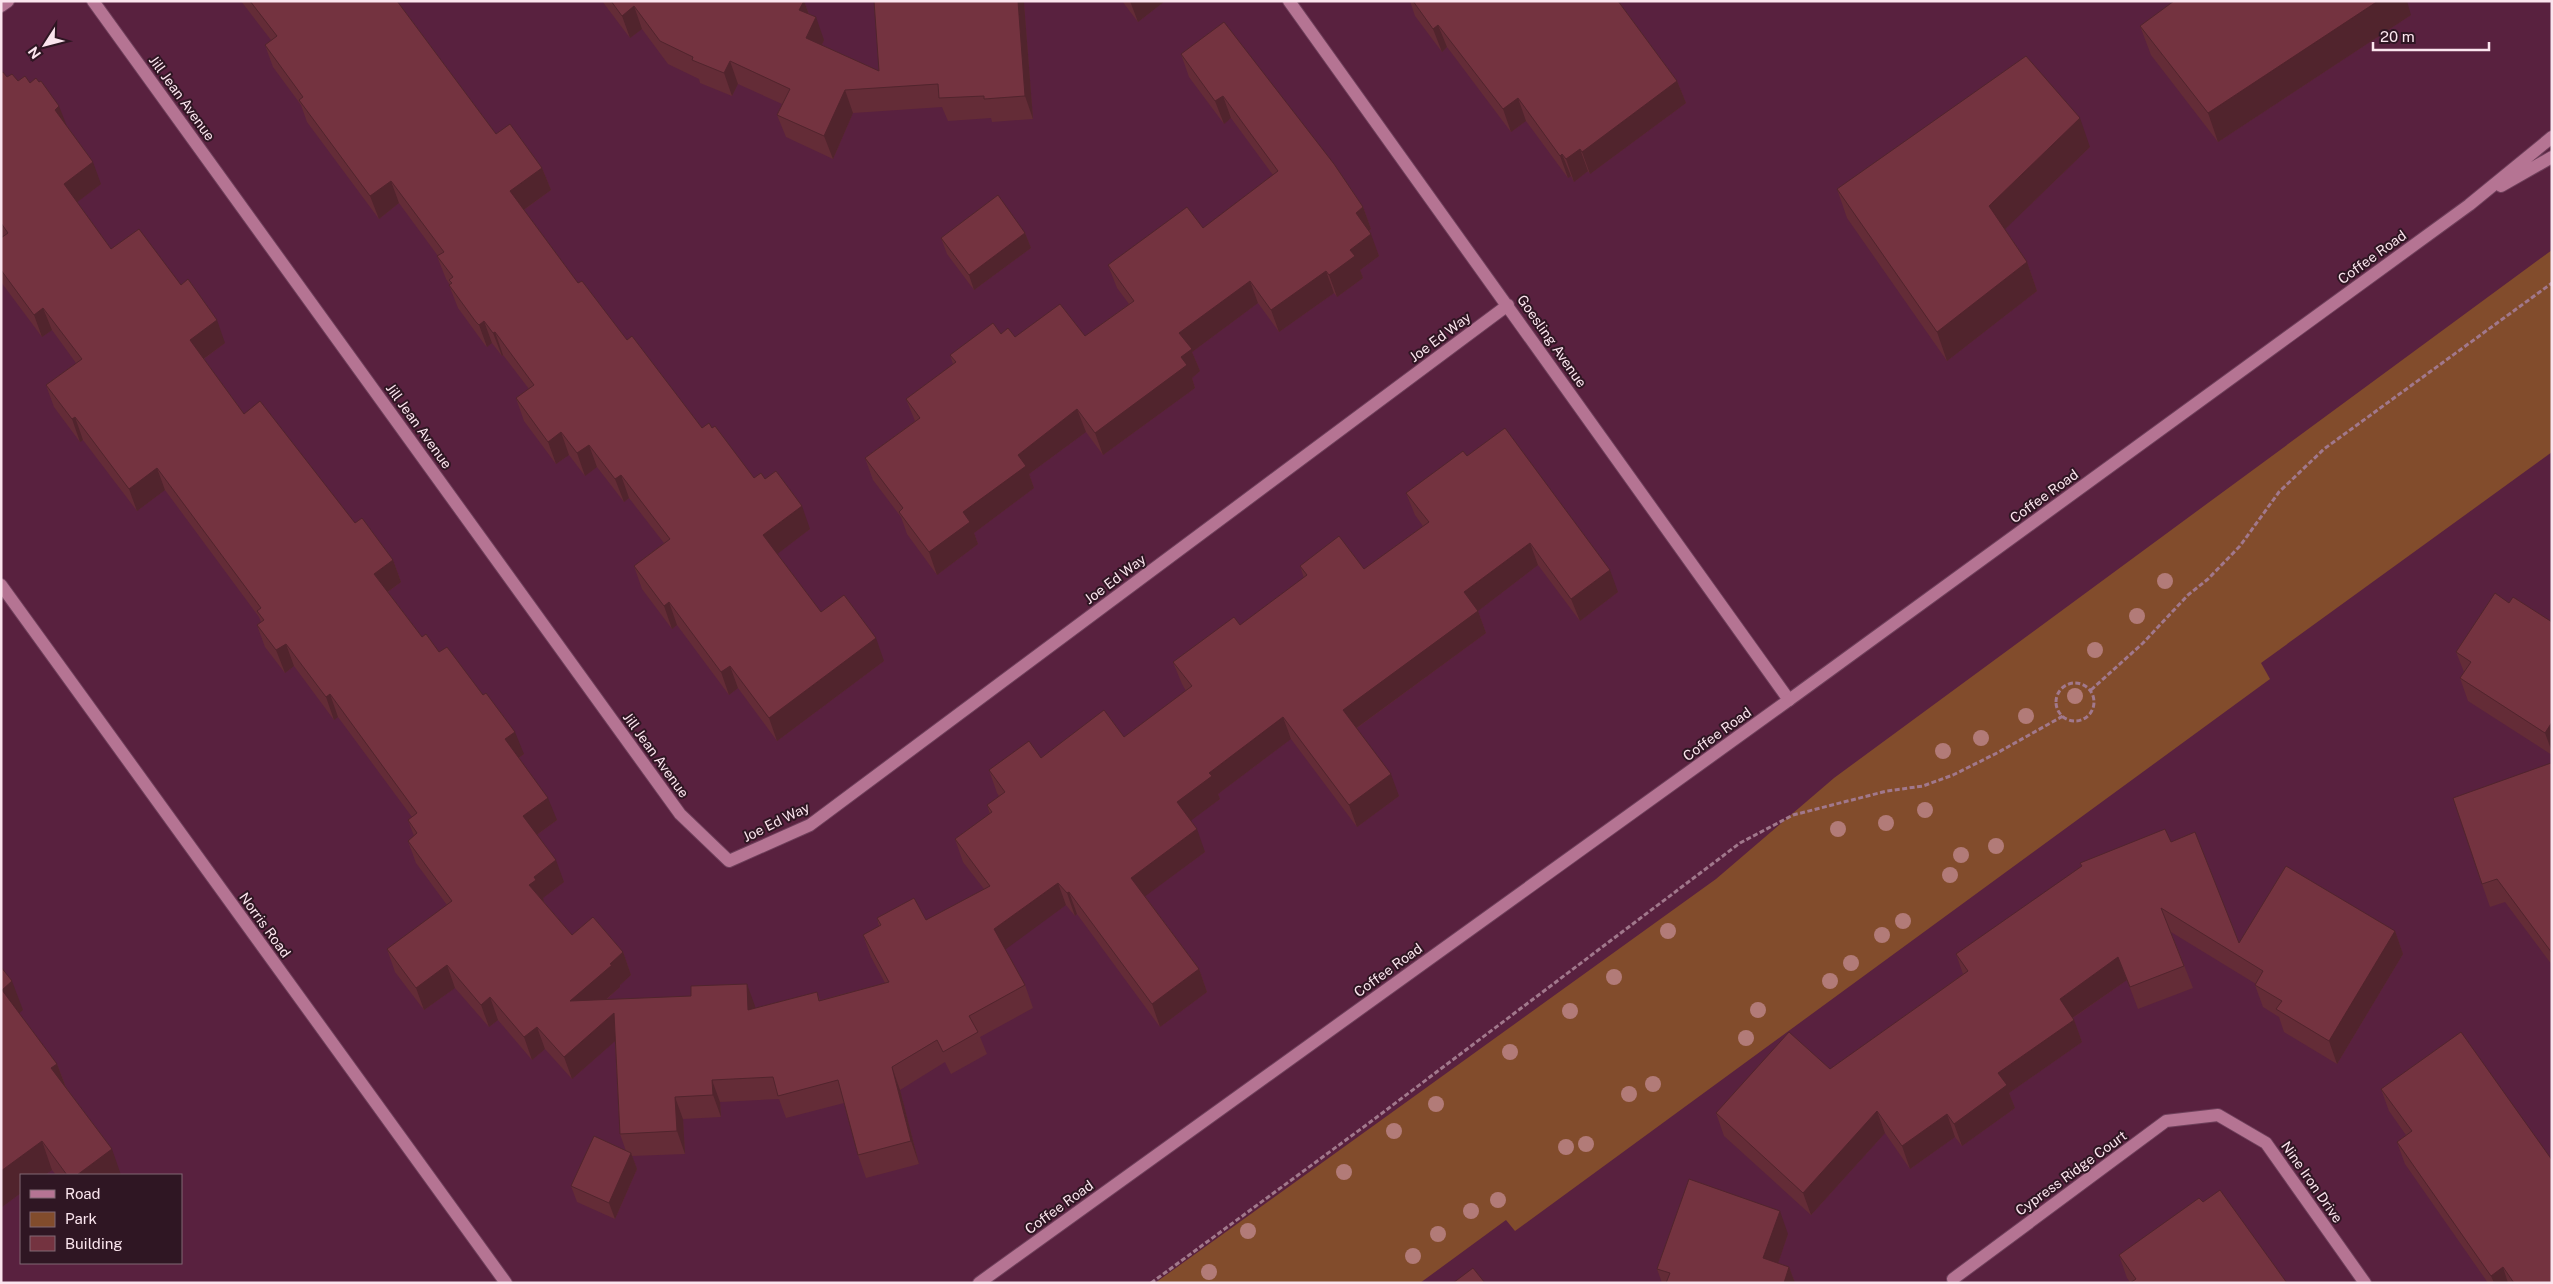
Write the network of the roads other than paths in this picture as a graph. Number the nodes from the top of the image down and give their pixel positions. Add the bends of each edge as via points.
1 (8, 1) edge
2 (93, 1) edge
3 (1289, 1) edge
4 (1, 6) edge
5 (2552, 137) edge
6 (2552, 157) edge
7 (2469, 205) junction
8 (1508, 305) junction
9 (1, 585) edge
10 (1789, 700) junction
11 (729, 861) joint
12 (2218, 1115) joint
13 (1953, 1279) dead end
14 (506, 1283) edge
15 (979, 1283) edge
16 (2365, 1283) edge

1 - 4 street
2 - 11 street, Jill Jean Avenue via 680,814
3 - 8 street, Goesling Avenue
5 - 7 street, Coffee Road
6 - 7 street, Coffee Road
7 - 10 street, Coffee Road
8 - 10 street, Goesling Avenue
8 - 11 street, Joe Ed Way via 810,825
9 - 14 street, Norris Road
10 - 15 street, Coffee Road
12 - 13 street, Cypress Ridge Court via 2166,1121
12 - 16 street, Nine Iron Drive via 2266,1143

